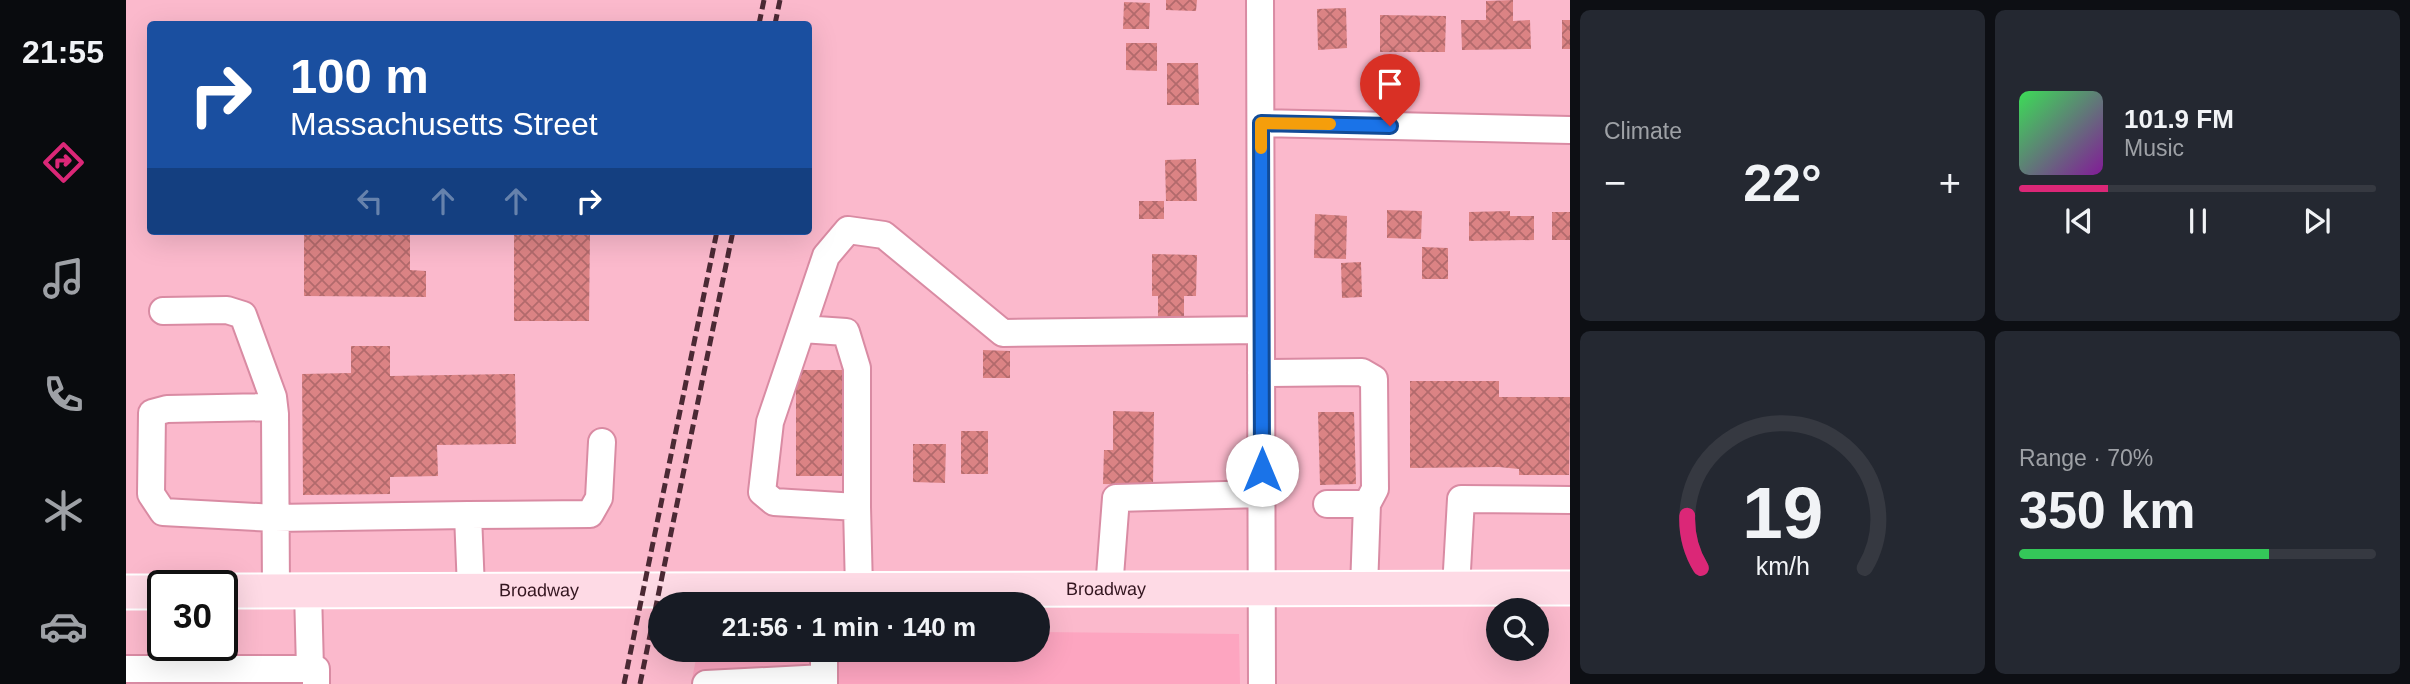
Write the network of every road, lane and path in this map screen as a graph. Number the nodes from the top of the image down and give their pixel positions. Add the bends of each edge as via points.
1 (1260, 0) edge
2 (1261, 123) junction
3 (1570, 130) edge
4 (163, 311) dead end
5 (802, 330) junction
6 (1261, 330) junction
7 (1261, 373) junction
8 (274, 407) junction
9 (602, 442) dead end
10 (1262, 494) junction
11 (1570, 500) edge
12 (1367, 504) junction
13 (1327, 505) dead end
14 (857, 507) junction
15 (468, 514) junction
16 (275, 518) junction
17 (1570, 587) edge
18 (1262, 588) junction
19 (1364, 588) junction
20 (1457, 588) junction
21 (1110, 589) junction
22 (471, 590) junction
23 (859, 590) junction
24 (238, 591) edge
25 (292, 591) junction
26 (126, 592) edge
27 (147, 592) edge
28 (849, 592) edge
29 (648, 594) edge
30 (824, 662) edge
31 (126, 669) edge
32 (313, 676) edge
33 (824, 681) edge
34 (706, 684) edge
35 (1262, 684) edge

1 - 2 street
2 - 3 street
2 - 6 street
4 - 8 street via 228,310 243,315
5 - 6 street via 826,256 848,230 884,235 1003,333
5 - 14 street via 846,332 852,349 857,368
5 - 14 street via 770,422 762,492 774,502
6 - 7 street
7 - 10 street
7 - 12 street via 1362,372 1374,379 1375,489
8 - 16 street
8 - 16 street via 152,413 150,459 151,494 163,512
9 - 15 street via 599,498 590,514
10 - 18 street
10 - 21 street via 1116,498
11 - 20 street via 1461,499
12 - 13 street
12 - 19 street
14 - 23 street
15 - 16 street
15 - 22 street
16 - 25 street
17 - 20 main road, Broadway
18 - 19 main road, Broadway
18 - 21 main road, Broadway
18 - 35 street
19 - 20 main road, Broadway
21 - 23 main road, Broadway
22 - 25 main road, Broadway
22 - 29 main road, Broadway
23 - 28 main road, Broadway
24 - 25 main road, Broadway
25 - 32 street
26 - 27 main road
30 - 33 street
31 - 32 street
33 - 34 street

